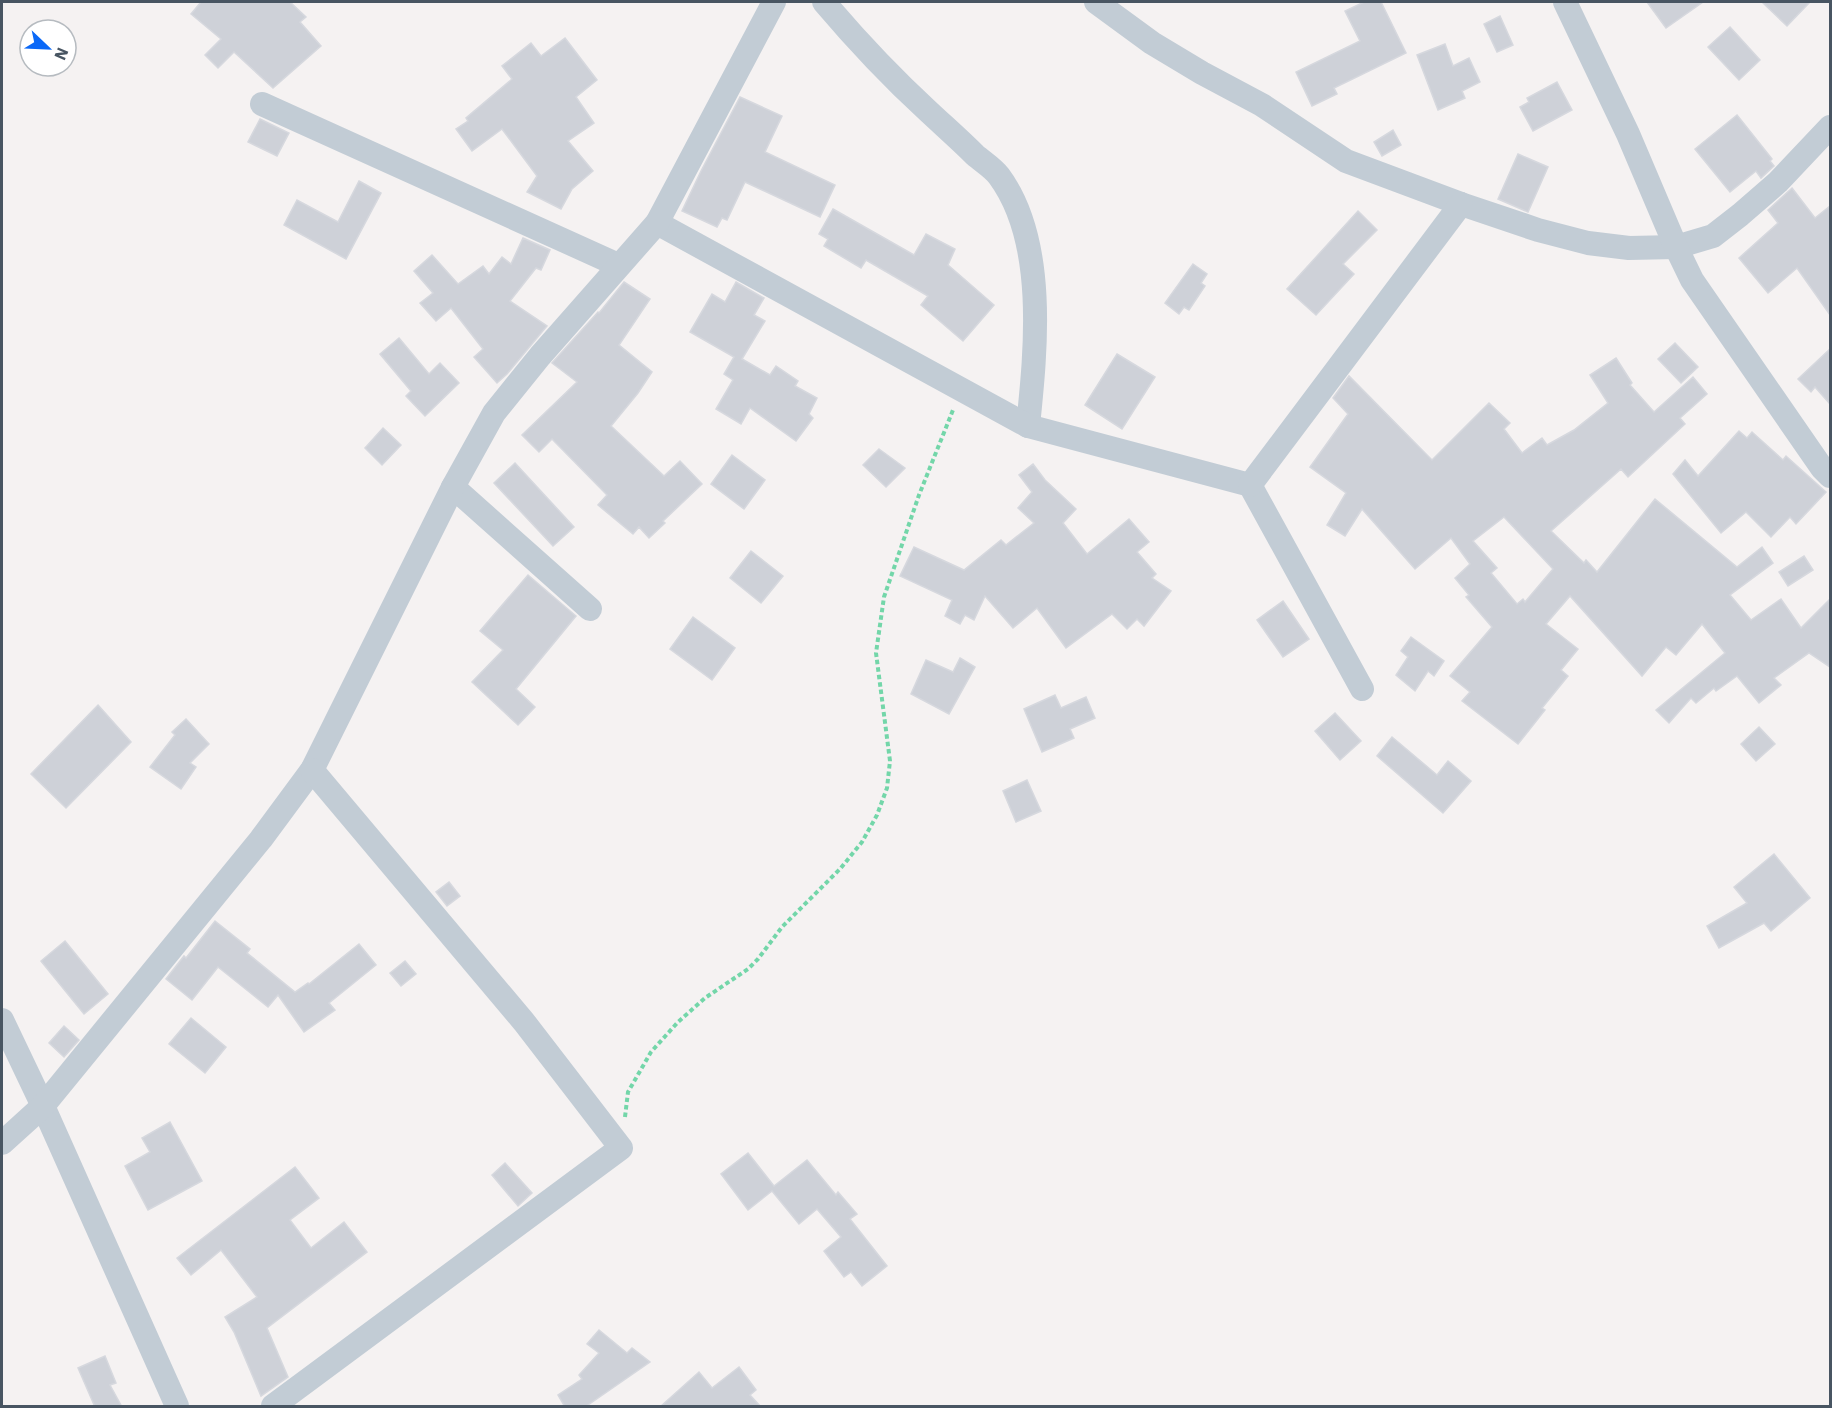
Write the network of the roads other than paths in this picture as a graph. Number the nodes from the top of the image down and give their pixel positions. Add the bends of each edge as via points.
1 (774, 2) edge
2 (824, 2) edge
3 (1096, 2) edge
4 (1565, 2) edge
5 (262, 104) dead end
6 (1830, 127) edge
7 (1461, 204) junction
8 (657, 223) junction
9 (1676, 247) junction
10 (618, 265) junction
11 (1028, 426) junction
12 (1830, 476) edge
13 (1250, 485) junction
14 (453, 487) junction
15 (590, 609) dead end
16 (1362, 689) dead end
17 (312, 770) junction
18 (2, 1020) edge
19 (43, 1106) junction
20 (2, 1143) edge
21 (177, 1407) edge
22 (273, 1407) edge

1 - 8 street
2 - 11 street via 859,44 998,176 1019,211 1032,268 1034,328
3 - 7 street via 1152,43 1262,105 1346,161
4 - 9 street
5 - 10 street
6 - 9 street via 1740,215 1713,236
7 - 9 street via 1588,243 1629,248
7 - 13 street
8 - 10 street
8 - 11 street
9 - 12 street via 1692,280
10 - 14 street via 494,413
11 - 13 street
13 - 16 street
14 - 15 street
14 - 17 street
17 - 19 street
17 - 22 street via 524,1022 621,1148
18 - 19 street
19 - 20 street
19 - 21 street

